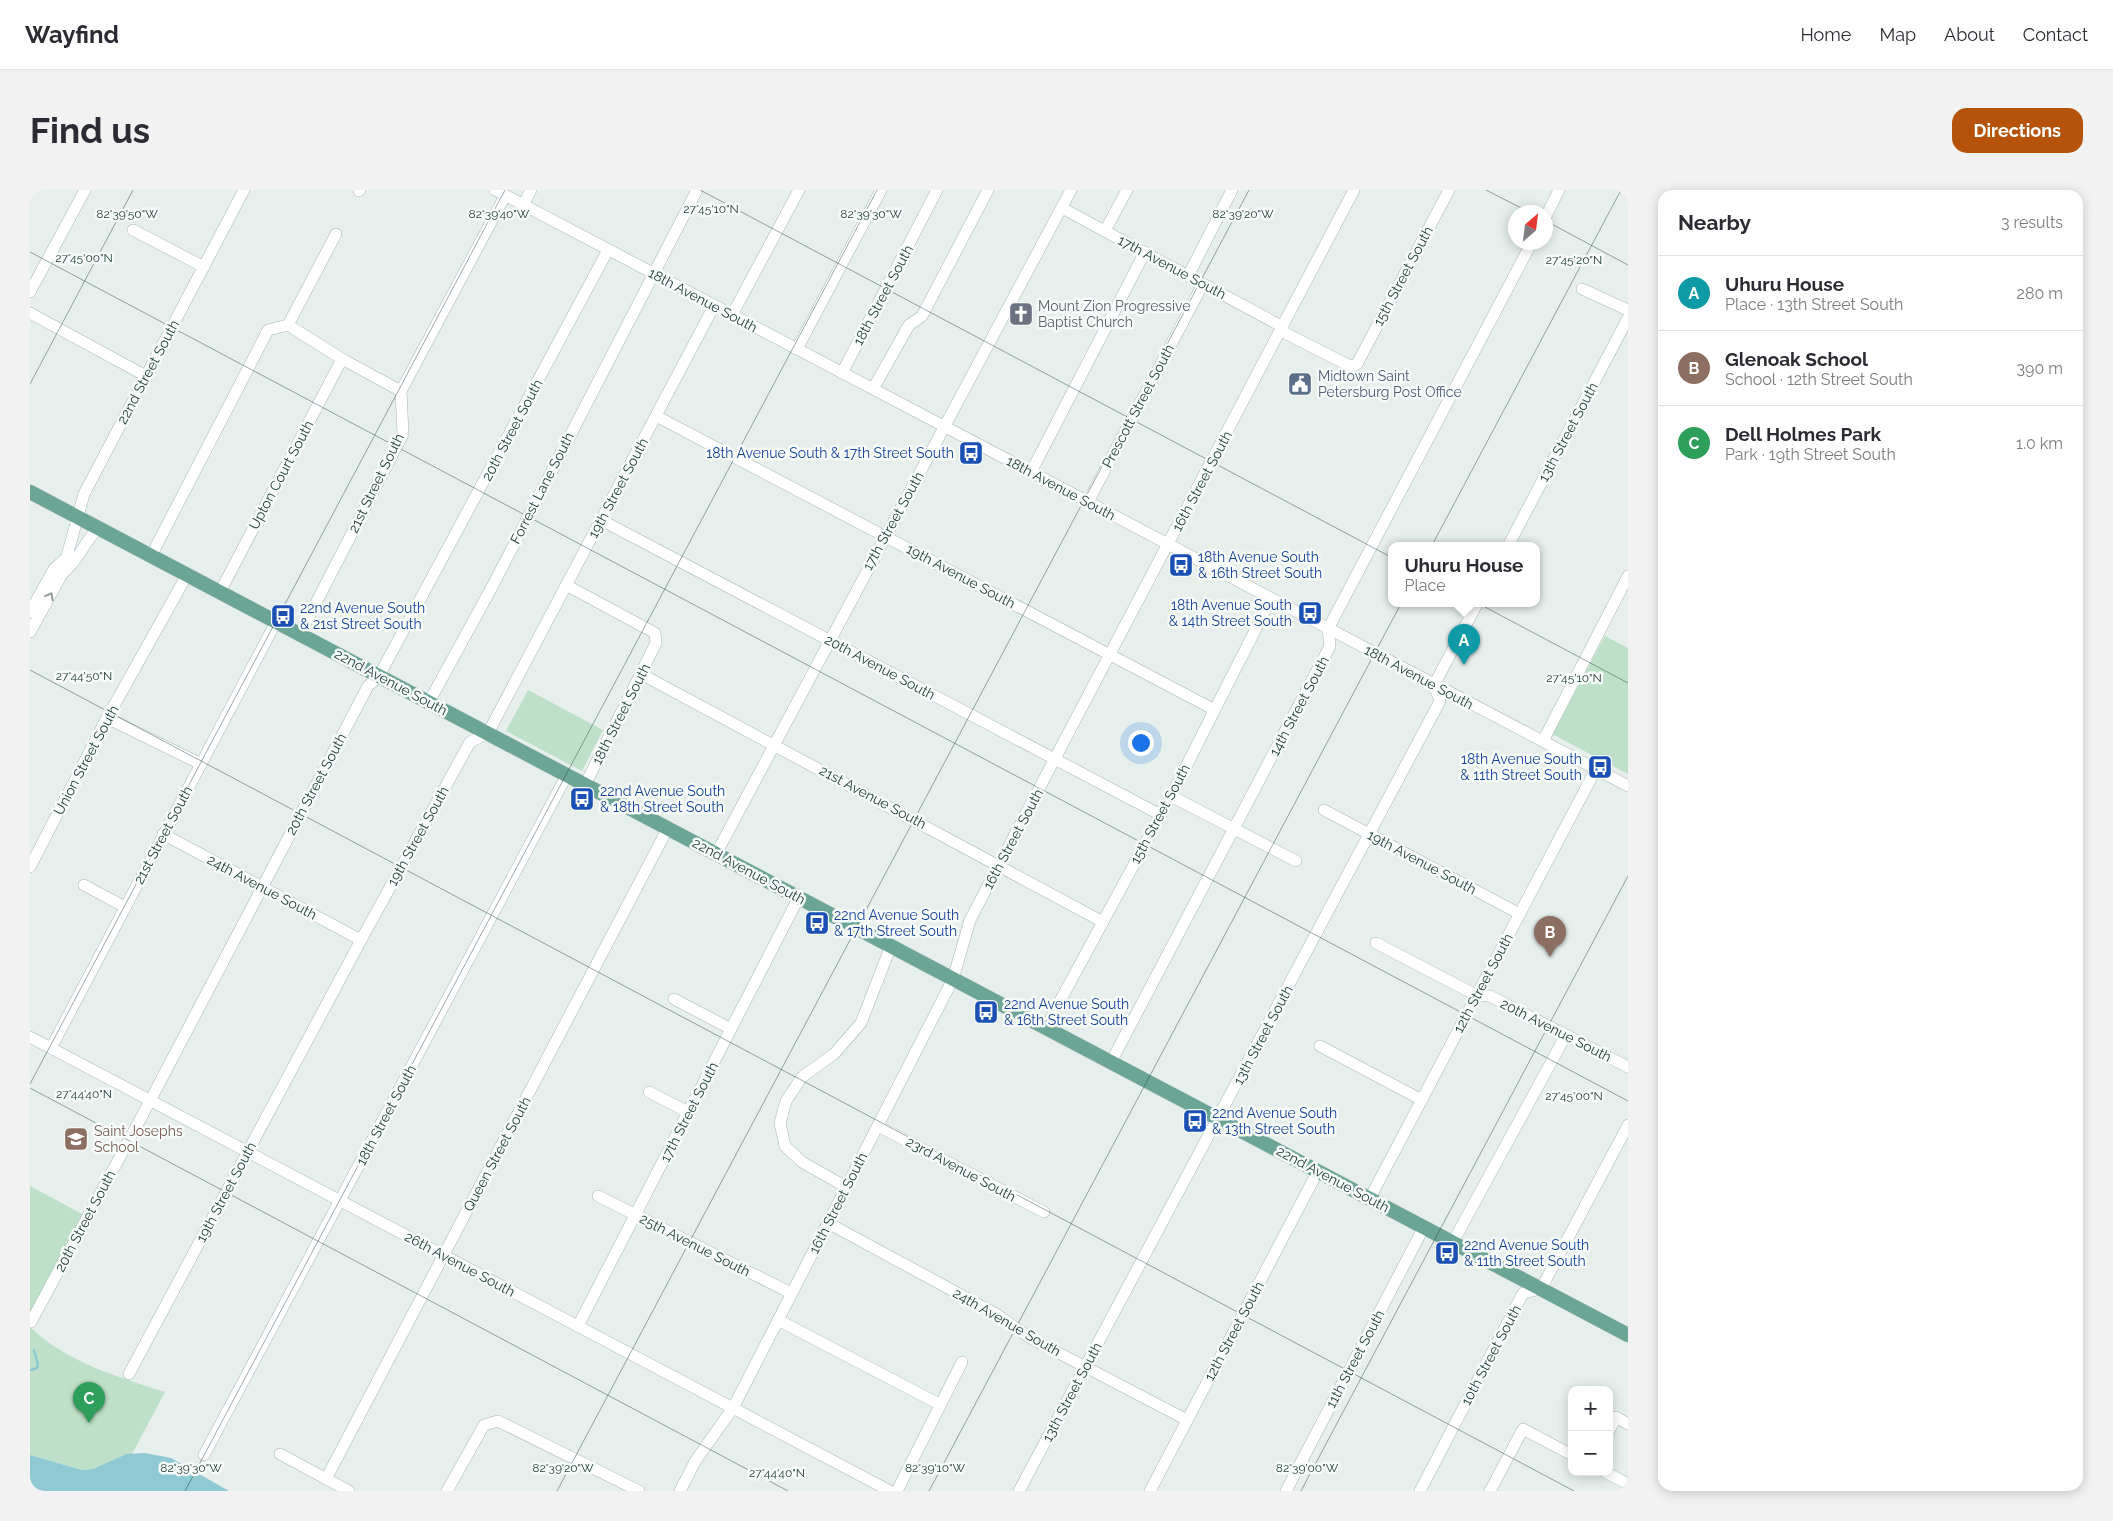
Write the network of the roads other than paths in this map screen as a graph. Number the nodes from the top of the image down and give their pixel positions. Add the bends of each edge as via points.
1 (84, 190) edge
2 (244, 190) edge
3 (494, 190) edge
4 (531, 190) edge
5 (697, 190) edge
6 (799, 190) edge
7 (881, 190) edge
8 (938, 190) edge
9 (988, 190) edge
10 (1071, 190) edge
11 (1127, 190) edge
12 (1232, 190) edge
13 (1354, 190) edge
14 (1448, 190) edge
15 (1559, 190) edge
16 (505, 196) junction
17 (523, 205) junction
18 (1552, 205) edge
19 (1062, 208) junction
20 (133, 230) dead end
21 (1105, 231) junction
22 (336, 234) dead end
23 (608, 250) junction
24 (1528, 250) edge
25 (1145, 252) junction
26 (204, 267) junction
27 (653, 273) junction
28 (1188, 276) junction
29 (1203, 284) junction
30 (1582, 288) dead end
31 (30, 292) edge
32 (714, 306) junction
33 (1628, 310) edge
34 (30, 313) edge
35 (732, 315) junction
36 (1628, 318) edge
37 (288, 325) junction
38 (1282, 329) junction
39 (797, 349) junction
40 (342, 359) junction
41 (1358, 362) joint
42 (842, 373) junction
43 (146, 376) junction
44 (873, 389) junction
45 (401, 391) junction
46 (656, 416) junction
47 (945, 427) junction
48 (1031, 472) junction
49 (30, 492) edge
50 (1088, 502) junction
51 (78, 517) junction
52 (601, 520) junction
53 (98, 528) junction
54 (884, 536) junction
55 (1510, 542) edge
56 (1168, 544) junction
57 (151, 556) junction
58 (65, 559) junction
59 (62, 574) junction
60 (188, 575) junction
61 (1628, 576) edge
62 (566, 586) junction
63 (220, 592) junction
64 (1271, 599) junction
65 (1475, 607) edge
66 (30, 612) edge
67 (276, 622) junction
68 (1328, 629) junction
69 (30, 631) edge
70 (300, 634) junction
71 (829, 640) junction
72 (1111, 655) junction
73 (641, 674) junction
74 (380, 676) junction
75 (1434, 685) junction
76 (429, 702) junction
77 (1213, 709) junction
78 (108, 718) junction
79 (488, 733) junction
80 (1543, 741) junction
81 (774, 744) junction
82 (1055, 759) junction
83 (201, 764) junction
84 (1596, 769) junction
85 (567, 775) junction
86 (585, 785) junction
87 (1628, 786) edge
88 (1171, 796) junction
89 (1324, 810) dead end
90 (1159, 814) junction
91 (668, 828) junction
92 (1234, 829) junction
93 (163, 834) junction
94 (1370, 834) junction
95 (716, 854) junction
96 (1296, 861) dead end
97 (999, 865) junction
98 (30, 867) edge
99 (84, 885) dead end
100 (261, 887) junction
101 (799, 898) junction
102 (125, 907) junction
103 (1520, 914) junction
104 (1103, 922) junction
105 (360, 940) junction
106 (1376, 943) dead end
107 (891, 946) junction
108 (953, 978) junction
109 (1476, 995) junction
110 (674, 998) dead end
111 (1046, 1027) junction
112 (731, 1030) junction
113 (1566, 1034) junction
114 (30, 1037) edge
115 (1320, 1046) dead end
116 (51, 1048) junction
117 (1111, 1062) junction
118 (1628, 1067) edge
119 (649, 1092) dead end
120 (1422, 1100) junction
121 (150, 1101) junction
122 (688, 1112) junction
123 (1218, 1118) junction
124 (1628, 1125) edge
125 (878, 1126) junction
126 (248, 1152) junction
127 (1318, 1171) junction
128 (846, 1187) junction
129 (598, 1196) dead end
130 (1370, 1198) junction
131 (340, 1201) junction
132 (1044, 1212) dead end
133 (635, 1215) junction
134 (828, 1223) junction
135 (1424, 1227) junction
136 (1453, 1242) junction
137 (444, 1256) junction
138 (1541, 1289) junction
139 (791, 1293) junction
140 (778, 1320) junction
141 (31, 1322) edge
142 (578, 1326) junction
143 (1628, 1334) edge
144 (962, 1362) dead end
145 (1086, 1367) junction
146 (129, 1374) dead end
147 (940, 1404) junction
148 (733, 1408) junction
149 (1187, 1420) junction
150 (1628, 1424) edge
151 (1609, 1431) edge
152 (1568, 1453) edge
153 (280, 1454) dead end
154 (204, 1455) dead end
155 (1613, 1476) edge
156 (326, 1479) junction
157 (1628, 1484) edge
158 (349, 1491) edge
159 (447, 1491) edge
160 (639, 1491) edge
161 (680, 1491) edge
162 (890, 1491) edge
163 (897, 1491) edge
164 (1020, 1491) edge
165 (1150, 1491) edge
166 (1286, 1491) edge
167 (1420, 1491) edge
168 (1490, 1491) edge

1 - 31 street
2 - 26 street, 22nd Street South
3 - 16 street, 18th Avenue South
4 - 17 street
5 - 27 street
6 - 35 street
7 - 39 street
8 - 42 street, 18th Street South
9 - 44 street via 922,316 909,325
10 - 19 street, 17th Street South
11 - 21 street
12 - 28 street
13 - 38 street, 16th Street South
14 - 41 street, 15th Street South
15 - 18 street
16 - 17 street, 18th Avenue South
16 - 45 street
17 - 23 street, 18th Avenue South
19 - 21 street, 17th Avenue South
19 - 47 street, 17th Street South
20 - 26 street
21 - 25 street, 17th Avenue South
22 - 37 street
23 - 27 street, 18th Avenue South
23 - 74 street, 20th Street South
24 - 68 street, 14th Street South
25 - 28 street, 17th Avenue South
25 - 48 street
26 - 43 street, 22nd Street South
27 - 32 street, 18th Avenue South
27 - 76 street, Forrest Lane South via 492,587
28 - 29 street, 17th Avenue South
29 - 38 street, 17th Avenue South
29 - 50 street, Prescott Street South
30 - 33 street
32 - 35 street, 18th Avenue South
32 - 46 street, 19th Street South
34 - 43 street
35 - 39 street, 18th Avenue South
36 - 55 street, 13th Street South
37 - 40 street
37 - 57 street via 268,330
38 - 41 street, 17th Avenue South via 1350,366
38 - 56 street, 16th Street South
39 - 42 street, 18th Avenue South
40 - 45 street
40 - 63 street, Upton Court South
42 - 44 street, 18th Avenue South
43 - 51 street, 22nd Street South via 84,494
44 - 47 street, 18th Avenue South
45 - 70 street, 21st Street South via 403,434
46 - 52 street, 19th Street South
46 - 54 street, 19th Avenue South
47 - 48 street, 18th Avenue South
47 - 54 street, 17th Street South
48 - 50 street, 18th Avenue South
49 - 51 main road, 22nd Avenue South
50 - 56 street, 18th Avenue South
51 - 53 main road, 22nd Avenue South
51 - 58 street, 22nd Street South
52 - 62 street, 19th Street South
52 - 71 street, 20th Avenue South
53 - 57 main road, 22nd Avenue South
53 - 59 street via 74,564
54 - 71 street, 17th Street South
54 - 72 street, 19th Avenue South
56 - 64 street, 18th Avenue South
56 - 72 street, 16th Street South
57 - 60 main road, 22nd Avenue South
58 - 59 street, 22nd Street South
58 - 66 street, 22nd Street South via 54,569
69 -> 59 street, 22nd Street South
60 - 63 main road, 22nd Avenue South
60 - 78 street, Union Street South
61 - 80 street
62 - 73 street, 18th Street South via 655,633 656,643
62 - 79 street, 19th Street South
63 - 67 main road, 22nd Avenue South
64 - 68 street, 18th Avenue South
64 - 77 street, 15th Street South
65 - 75 street
67 - 70 main road, 22nd Avenue South
67 - 83 street, 21st Street South
68 - 75 street, 18th Avenue South
68 - 92 street, 14th Street South via 1330,646
70 - 74 main road, 22nd Avenue South
71 - 81 street, 17th Street South
71 - 82 street, 20th Avenue South
72 - 77 street, 19th Avenue South
72 - 82 street, 16th Street South
73 - 81 street, 21st Avenue South
73 - 86 street, 18th Street South
74 - 76 main road, 22nd Avenue South
74 - 100 street, 20th Street South via 368,686
75 - 80 street, 18th Avenue South
75 - 94 street, 13th Street South via 1440,701
76 - 79 main road, 22nd Avenue South
77 - 88 street, 15th Street South
78 - 83 street
78 - 98 street, Union Street South
79 - 85 main road, 22nd Avenue South
79 - 105 street, 19th Street South via 470,742
80 - 84 street, 18th Avenue South
81 - 95 street, 17th Street South
81 - 97 street, 21st Avenue South
82 - 90 street, 20th Avenue South
82 - 97 street, 16th Street South
83 - 93 street, 21st Street South
84 - 87 street, 18th Avenue South
84 - 103 street, 12th Street South
85 - 86 main road, 22nd Avenue South
85 - 131 street, 18th Street South
86 - 91 main road, 22nd Avenue South
88 - 90 street, 15th Street South
88 - 92 street
89 - 94 street, 19th Avenue South
90 - 104 street, 15th Street South
91 - 95 main road, 22nd Avenue South
91 - 137 street, Queen Street South
92 - 96 street
92 - 117 street, 14th Street South
93 - 100 street, 24th Avenue South
93 - 102 street, 21st Street South
94 - 103 street, 19th Avenue South
94 - 123 street, 13th Street South
95 - 101 main road, 22nd Avenue South
97 - 104 street, 21st Avenue South
97 - 108 street, 16th Street South via 970,920
99 - 102 street
100 - 105 street, 24th Avenue South
100 - 121 street, 20th Street South
101 - 107 main road, 22nd Avenue South
101 - 112 street, 17th Street South
102 - 116 street, 21st Street South
103 - 109 street, 12th Street South
104 - 111 street, 15th Street South
105 - 126 street, 19th Street South
106 - 109 street, 20th Avenue South
107 - 108 main road, 22nd Avenue South
107 - 128 street via 861,1022 834,1054 802,1077 786,1101 780,1123 785,1146 802,1162
108 - 111 main road, 22nd Avenue South
108 - 125 street, 16th Street South
109 - 113 street, 20th Avenue South via 1490,996
109 - 120 street, 12th Street South
110 - 112 street
111 - 117 main road, 22nd Avenue South
112 - 122 street, 17th Street South
113 - 118 street, 20th Avenue South
113 - 136 street
114 - 116 street, 26th Avenue South
115 - 120 street
116 - 121 street, 26th Avenue South
117 - 123 main road, 22nd Avenue South
119 - 122 street
120 - 130 street, 12th Street South
121 - 126 street, 26th Avenue South
121 - 141 street, 20th Street South
122 - 133 street, 17th Street South
123 - 127 main road, 22nd Avenue South
123 - 145 street, 13th Street South
124 - 138 street
125 - 128 street, 16th Street South
125 - 132 street, 23rd Avenue South
126 - 131 street, 26th Avenue South
126 - 146 street, 19th Street South
127 - 130 main road, 22nd Avenue South
127 - 149 street, 12th Street South
128 - 134 street, 16th Street South
129 - 133 street, 25th Avenue South
130 - 135 main road, 22nd Avenue South
131 - 137 street, 26th Avenue South
131 - 154 street, 18th Street South
133 - 139 street, 25th Avenue South
133 - 142 street, 17th Street South
134 - 139 street, 16th Street South
134 - 145 street, 24th Avenue South
135 - 136 main road, 22nd Avenue South
135 - 166 street, 11th Street South
136 - 138 main road, 22nd Avenue South
137 - 142 street, 26th Avenue South
137 - 156 street, Queen Street South
138 - 143 main road, 22nd Avenue South
138 - 167 street, 10th Street South via 1524,1293
139 - 140 street, 16th Street South
140 - 147 street
140 - 148 street, 16th Street South
142 - 148 street, 26th Avenue South
144 - 147 street
145 - 149 street, 24th Avenue South
145 - 164 street, 13th Street South
147 - 163 street
148 - 161 street, 16th Street South via 696,1460
148 - 162 street, 26th Avenue South
149 - 165 street, 12th Street South
150 - 151 street via 1616,1417
152 - 168 street via 1523,1429
153 - 156 street
155 - 157 street
156 - 158 street
159 - 160 street via 484,1425 498,1422

